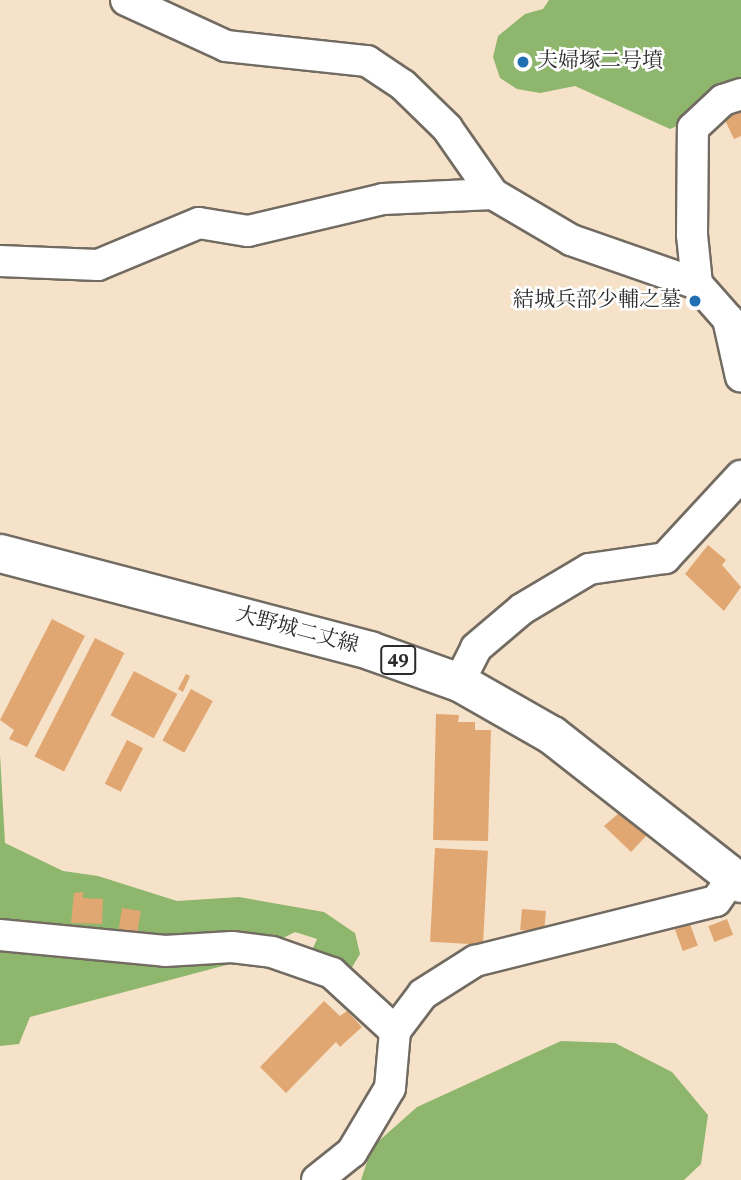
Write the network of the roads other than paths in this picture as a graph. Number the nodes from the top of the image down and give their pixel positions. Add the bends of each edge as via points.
1 (126, 0) edge
2 (741, 94) edge
3 (492, 194) junction
4 (0, 261) edge
5 (697, 284) junction
6 (737, 344) edge
7 (741, 377) edge
8 (741, 476) edge
9 (0, 553) edge
10 (459, 682) junction
11 (737, 880) edge
12 (0, 935) edge
13 (395, 1031) junction
14 (317, 1180) edge

1 - 3 street via 226,46 368,61 403,85 447,128
2 - 5 street via 723,100 693,128 691,235
3 - 4 street via 383,199 248,231 199,223 98,265
3 - 5 street via 571,240
5 - 6 street via 728,319
6 - 7 street
8 - 10 street via 664,558 589,569 522,609 476,648
9 - 10 main road, 大野城二丈線 / 49 via 369,650
10 - 11 main road, 大野城二丈線 / 49 via 552,735
11 - 13 street via 716,901 475,961 423,994
12 - 13 street via 165,951 232,947 272,952 332,973
13 - 14 street via 390,1088 352,1152

